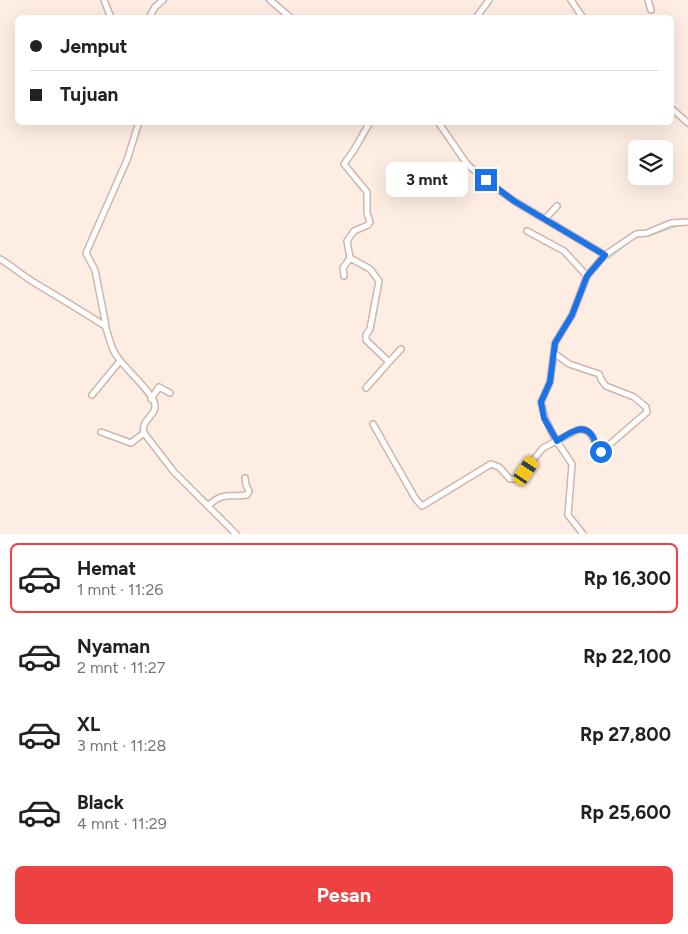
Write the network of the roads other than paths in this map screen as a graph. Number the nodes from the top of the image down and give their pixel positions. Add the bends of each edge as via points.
1 (104, 0) edge
2 (163, 0) edge
3 (270, 0) edge
4 (489, 0) edge
5 (571, 0) edge
6 (648, 0) edge
7 (651, 10) dead end
8 (110, 15) edge
9 (150, 15) edge
10 (288, 15) edge
11 (478, 15) edge
12 (581, 15) edge
13 (674, 111) edge
14 (688, 123) edge
15 (138, 125) edge
16 (368, 125) edge
17 (440, 125) edge
18 (557, 206) dead end
19 (545, 219) junction
20 (688, 222) edge
21 (527, 232) dead end
22 (604, 255) junction
23 (350, 258) junction
24 (0, 259) edge
25 (344, 276) dead end
26 (587, 276) junction
27 (106, 327) junction
28 (401, 349) dead end
29 (554, 353) junction
30 (120, 362) junction
31 (389, 362) junction
32 (366, 388) dead end
33 (170, 393) dead end
34 (92, 395) dead end
35 (151, 399) junction
36 (373, 424) dead end
37 (101, 432) dead end
38 (144, 433) junction
39 (557, 441) junction
40 (245, 478) dead end
41 (208, 505) junction
42 (236, 534) edge
43 (583, 534) edge

1 - 8 street
2 - 9 street
3 - 10 street
4 - 11 street
5 - 12 street
6 - 7 street
13 - 14 street
15 - 27 street via 127,160 86,253 96,274
16 - 23 street via 344,164 367,192 370,221 347,240
17 - 19 street via 474,171
18 - 19 street
19 - 22 street
20 - 22 street via 672,223 636,234
21 - 26 street via 564,251
22 - 26 street
23 - 25 street via 342,268
23 - 31 street via 370,269 378,278 378,292 366,338
24 - 27 street
26 - 29 street via 572,315 555,343
27 - 30 street
28 - 31 street
29 - 39 street via 550,382 541,402 544,418
29 - 39 street via 569,364 599,374 606,386 634,397 648,410 602,451 598,450 589,432 582,429
30 - 34 street
30 - 35 street
31 - 32 street
33 - 35 street via 159,388
35 - 38 street via 154,409 143,425
36 - 39 street via 422,506 491,464 499,467 510,479 517,479 538,453
37 - 38 street via 131,443
38 - 41 street via 174,472
39 - 43 street via 572,464 568,516
40 - 41 street via 247,495 218,497
41 - 42 street

